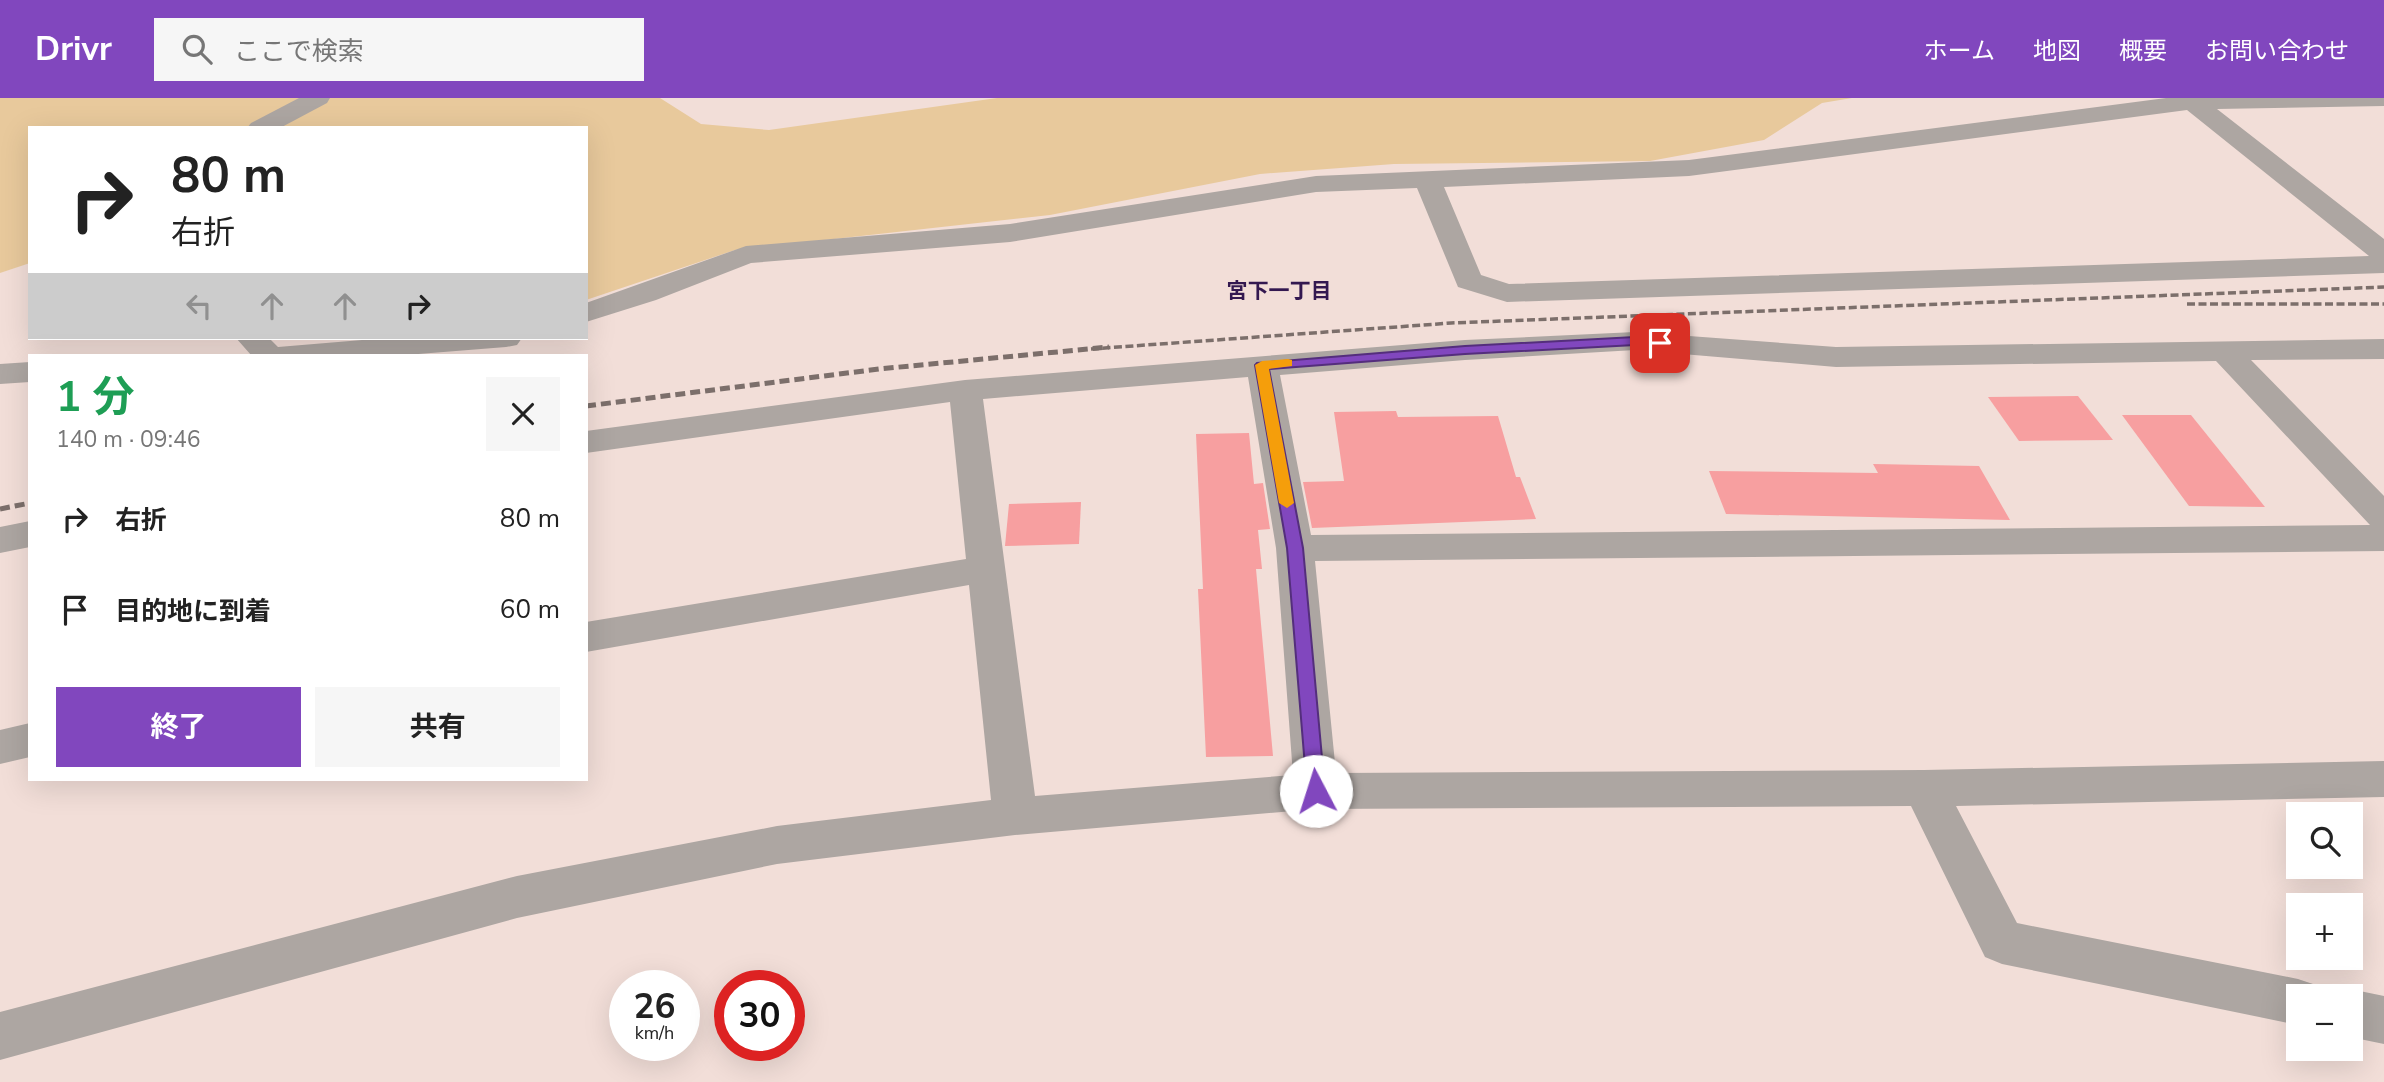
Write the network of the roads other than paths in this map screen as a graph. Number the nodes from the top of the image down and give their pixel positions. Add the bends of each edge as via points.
1 (318, 98) edge
2 (2384, 99) edge
3 (2195, 100) edge
4 (264, 126) edge
5 (1427, 178) junction
6 (2384, 253) edge
7 (2384, 264) edge
8 (588, 312) edge
9 (254, 340) edge
10 (480, 340) edge
11 (2384, 349) edge
12 (2226, 353) junction
13 (267, 354) edge
14 (299, 354) edge
15 (1262, 365) junction
16 (28, 372) edge
17 (0, 374) edge
18 (965, 390) junction
19 (588, 442) edge
20 (2384, 518) edge
21 (28, 534) edge
22 (2384, 538) edge
23 (0, 540) edge
24 (1295, 548) junction
25 (986, 569) junction
26 (588, 637) edge
27 (28, 740) edge
28 (0, 747) edge
29 (2384, 779) edge
30 (1924, 788) junction
31 (1316, 791) junction
32 (1015, 816) junction
33 (2286, 1000) edge
34 (2363, 1016) edge
35 (2384, 1020) edge
36 (0, 1035) edge

1 - 4 street
2 - 3 street
3 - 5 street via 1689,168
3 - 6 street
5 - 7 street via 1469,281 1507,293
5 - 8 street via 1316,184 1010,233 746,256
9 - 13 street
10 - 14 street
11 - 12 street
12 - 15 street via 1836,357 1635,341
12 - 20 street
15 - 18 street
15 - 24 street
16 - 17 street
18 - 19 street
18 - 25 street
21 - 23 street
22 - 24 street
24 - 31 street
25 - 26 street
25 - 32 street
27 - 28 street
29 - 30 street
30 - 31 street
30 - 33 street via 2002,942
31 - 32 street
32 - 36 street via 777,845 517,897
34 - 35 street

